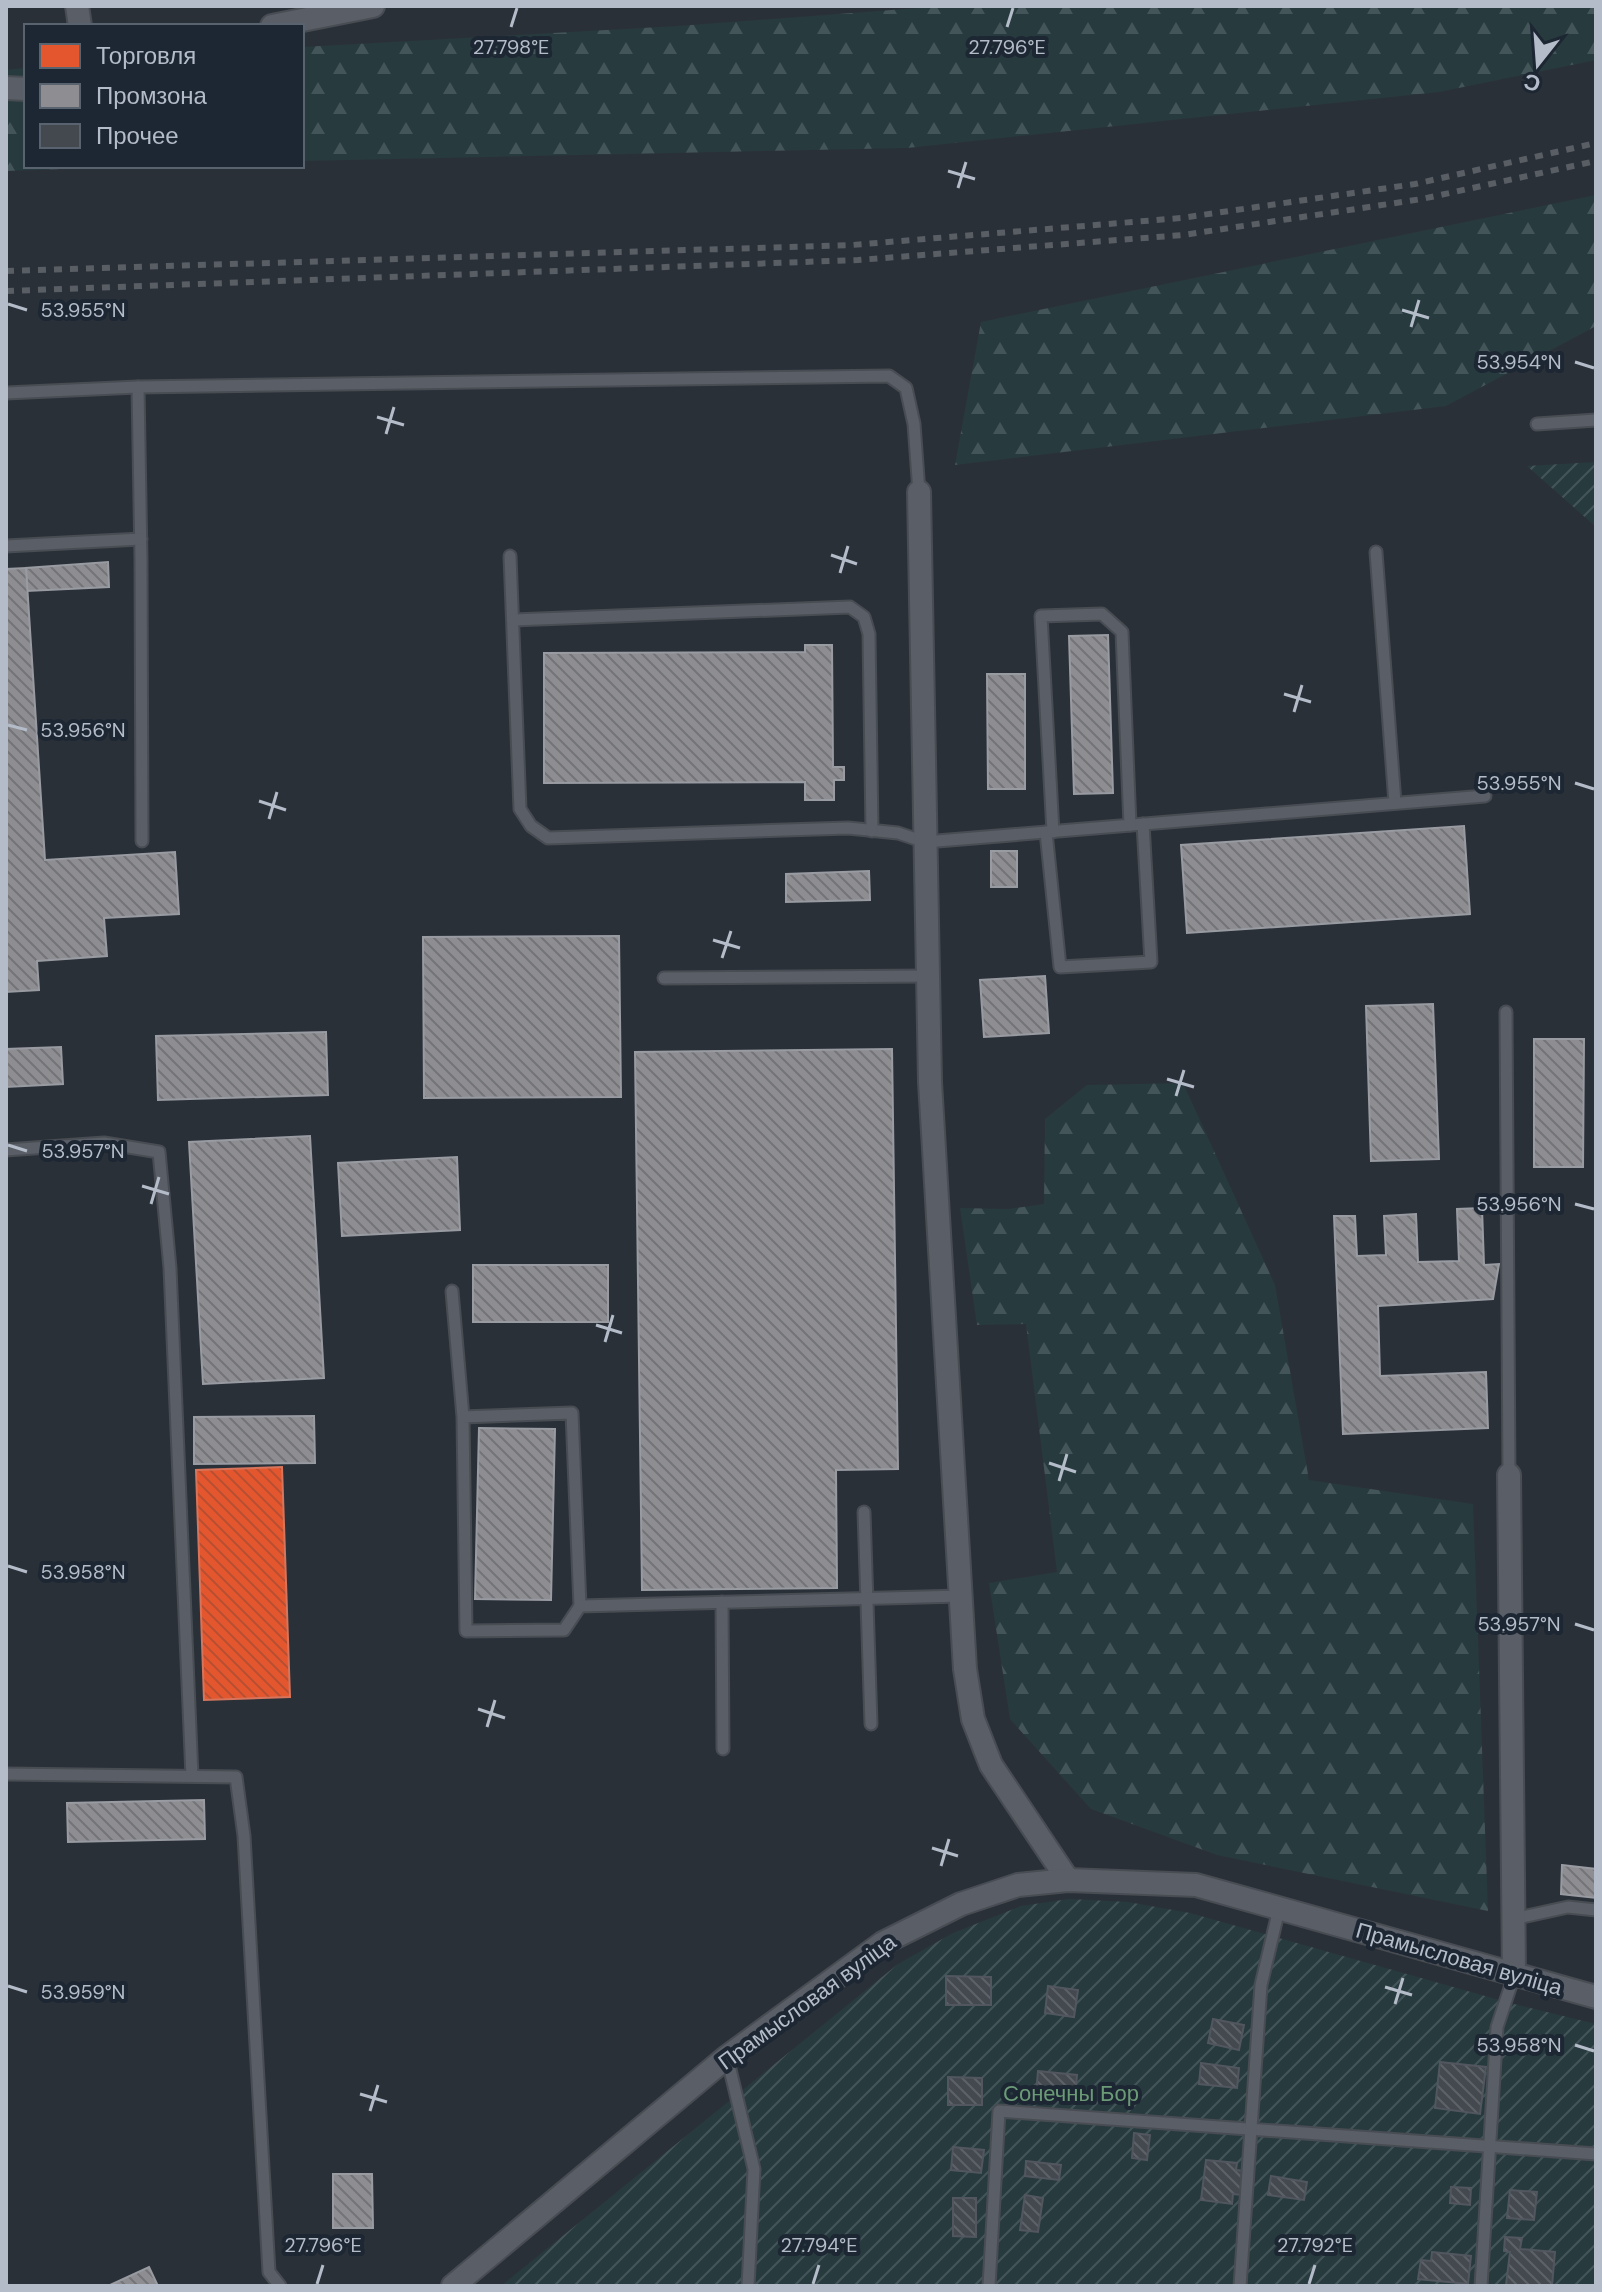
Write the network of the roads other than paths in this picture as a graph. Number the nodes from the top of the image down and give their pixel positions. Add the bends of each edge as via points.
1 (373, 6) edge
2 (282, 24) edge
3 (138, 387) junction
4 (6, 393) edge
5 (1596, 420) edge
6 (1537, 424) dead end
7 (919, 492) joint
8 (141, 539) junction
9 (6, 546) edge
10 (1376, 552) dead end
11 (510, 556) dead end
12 (513, 620) junction
13 (1485, 796) dead end
14 (1395, 803) junction
15 (1143, 824) junction
16 (1130, 825) junction
17 (872, 831) junction
18 (1049, 832) junction
19 (142, 841) dead end
20 (925, 842) junction
21 (928, 976) junction
22 (664, 978) dead end
23 (1506, 1012) dead end
24 (6, 1150) edge
25 (452, 1291) dead end
26 (463, 1417) junction
27 (1509, 1475) joint
28 (864, 1512) dead end
29 (961, 1596) junction
30 (867, 1598) junction
31 (722, 1602) junction
32 (580, 1606) junction
33 (871, 1724) dead end
34 (723, 1749) dead end
35 (6, 1774) edge
36 (192, 1776) junction
37 (1068, 1880) junction
38 (1279, 1909) junction
39 (1596, 1910) edge
40 (1513, 1919) junction
41 (1514, 1976) junction
42 (1596, 1997) edge
43 (727, 2057) junction
44 (1251, 2129) junction
45 (1490, 2145) junction
46 (1596, 2154) edge
47 (280, 2286) edge
48 (453, 2286) edge
49 (748, 2286) edge
50 (989, 2286) edge
51 (1240, 2286) edge
52 (1481, 2286) edge

1 - 2 street
3 - 4 lane
3 - 7 lane via 889,376 906,388
3 - 8 lane
5 - 6 lane
7 - 20 street
8 - 9 lane
8 - 19 lane
10 - 14 lane
11 - 12 lane
12 - 17 lane via 520,809 548,838
12 - 17 lane via 850,607 864,617 869,634
13 - 14 lane
14 - 15 lane
15 - 16 lane
15 - 18 lane via 1151,962 1060,967
16 - 18 lane
16 - 18 lane via 1122,632 1102,614 1041,616
17 - 20 lane
18 - 20 lane
20 - 21 street
21 - 22 lane
21 - 29 street
23 - 27 lane
24 - 36 lane via 104,1143 159,1152 170,1268
25 - 26 lane
26 - 32 lane via 572,1413
26 - 32 lane via 466,1631 564,1630
27 - 40 street
28 - 30 lane
29 - 30 lane
29 - 37 street via 973,1719 991,1765
30 - 31 lane
30 - 33 lane
31 - 32 lane
31 - 34 lane
35 - 36 lane
36 - 47 lane via 236,1777 244,1836 269,2272
37 - 38 street, Прамысловая вуліца via 1196,1885
37 - 43 street, Прамысловая вуліца via 1018,1885 961,1904 883,1943
38 - 41 street, Прамысловая вуліца
38 - 44 lane via 1261,1985
39 - 40 lane via 1568,1907
40 - 41 street
41 - 42 street, Прамысловая вуліца
41 - 45 lane via 1497,2027
43 - 48 street, Прамысловая вуліца via 476,2272
43 - 49 lane via 754,2169
44 - 45 lane
44 - 50 lane via 999,2111
44 - 51 lane
45 - 46 lane
45 - 52 lane

